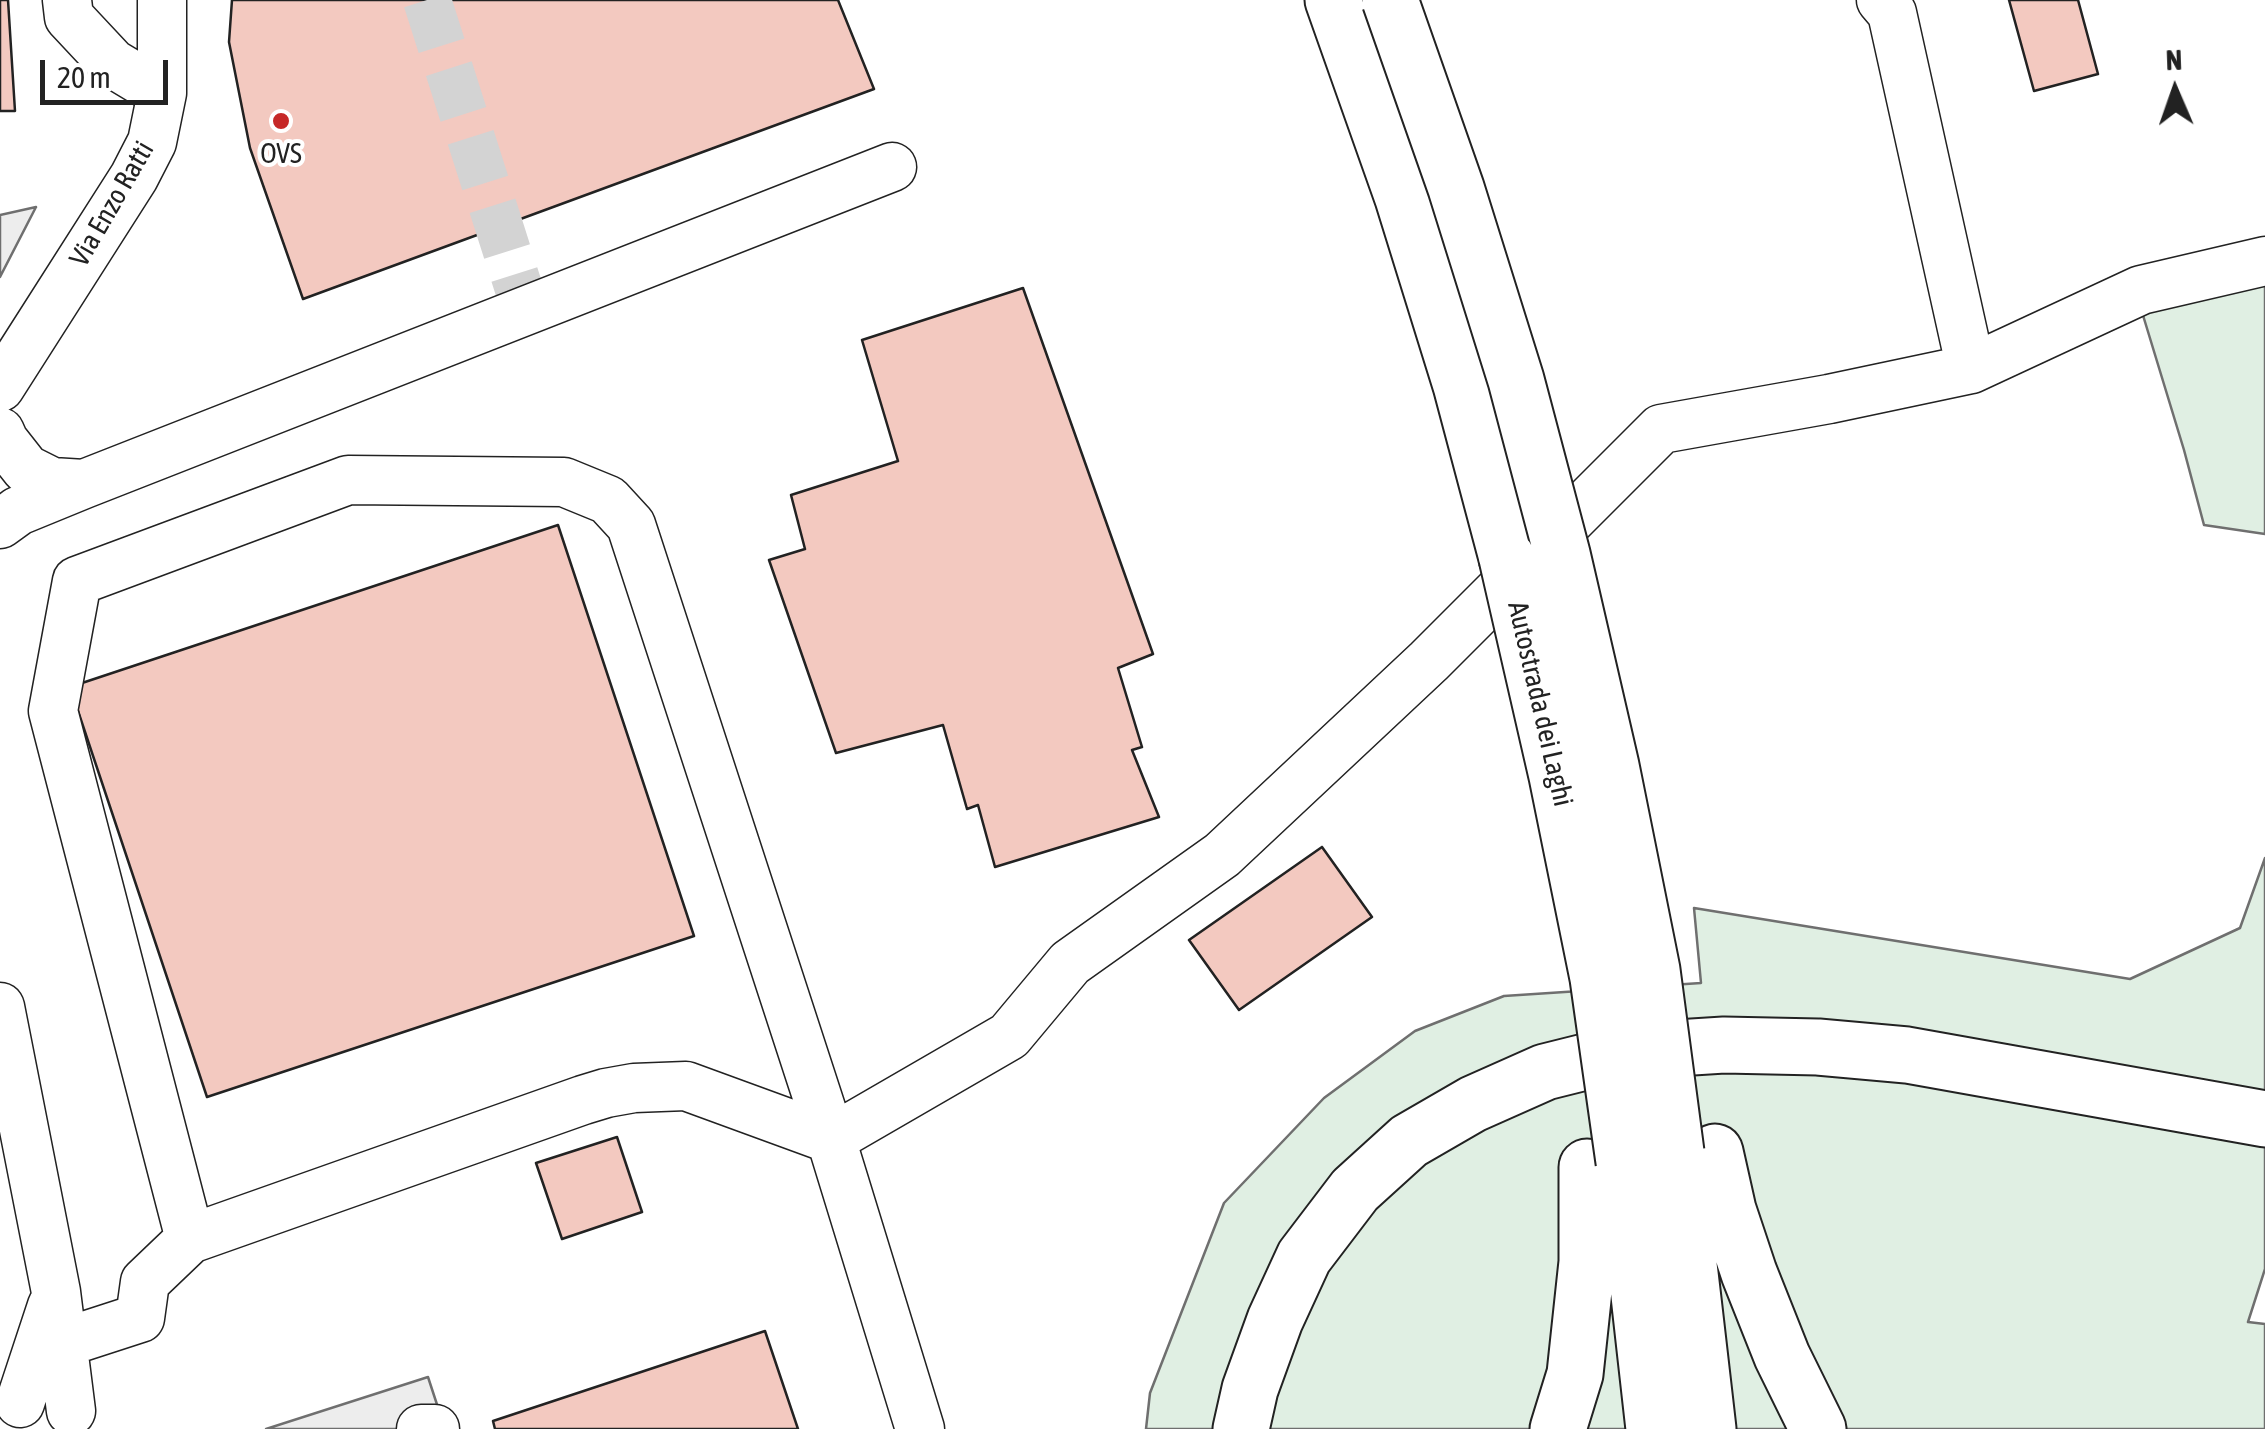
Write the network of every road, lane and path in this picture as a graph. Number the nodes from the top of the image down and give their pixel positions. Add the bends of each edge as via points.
1 (67, 0) edge
2 (162, 0) edge
3 (1333, 0) edge
4 (1390, 0) edge
5 (1881, 0) edge
6 (162, 93) junction
7 (892, 167) dead end
8 (2265, 261) edge
9 (1972, 369) junction
10 (0, 387) edge
11 (0, 432) edge
12 (84, 484) junction
13 (0, 524) edge
14 (0, 1007) edge
15 (2265, 1120) edge
16 (831, 1139) junction
17 (1650, 1158) junction
18 (190, 1238) junction
19 (56, 1292) junction
20 (63, 1343) junction
21 (10, 1410) edge
22 (78, 1420) edge
23 (421, 1429) edge
24 (435, 1429) edge
25 (920, 1429) edge
26 (1241, 1429) edge
27 (1558, 1429) edge
28 (1654, 1429) edge
29 (1708, 1429) edge
30 (1818, 1429) edge

1 - 6 street via 70,17 112,63
2 - 6 street, Via Enzo Ratti
3 - 17 highway, Autostrada dei Laghi, bridge via 1461,385 1507,558 1598,978
4 - 17 highway, Autostrada dei Laghi, bridge via 1516,380 1611,766 1652,970
5 - 9 street via 1892,12
6 - 10 street, Via Enzo Ratti via 152,142 134,177
7 - 12 street
8 - 9 street via 2141,290
9 - 16 street via 1661,429 1222,855 1070,963 1009,1036
11 - 12 street via 26,470 52,482
12 - 13 street
14 - 19 street
15 - 26 highway via 1907,1055 1818,1048 1629,1051 1545,1072 1409,1141 1355,1190 1304,1257 1275,1320
16 - 18 street via 686,1086 606,1092
16 - 18 street via 631,525 608,500 564,482 348,480 77,581 53,711
16 - 25 street
17 - 27 highway via 1585,1281 1574,1374
17 - 28 highway, Autostrada dei Laghi
17 - 29 highway, Autostrada dei Laghi
17 - 30 highway via 1728,1210 1782,1356
18 - 20 street via 144,1282 140,1318
19 - 20 street
19 - 21 street
20 - 22 street
21 - 22 street via 34,1399 54,1401
23 - 24 street

